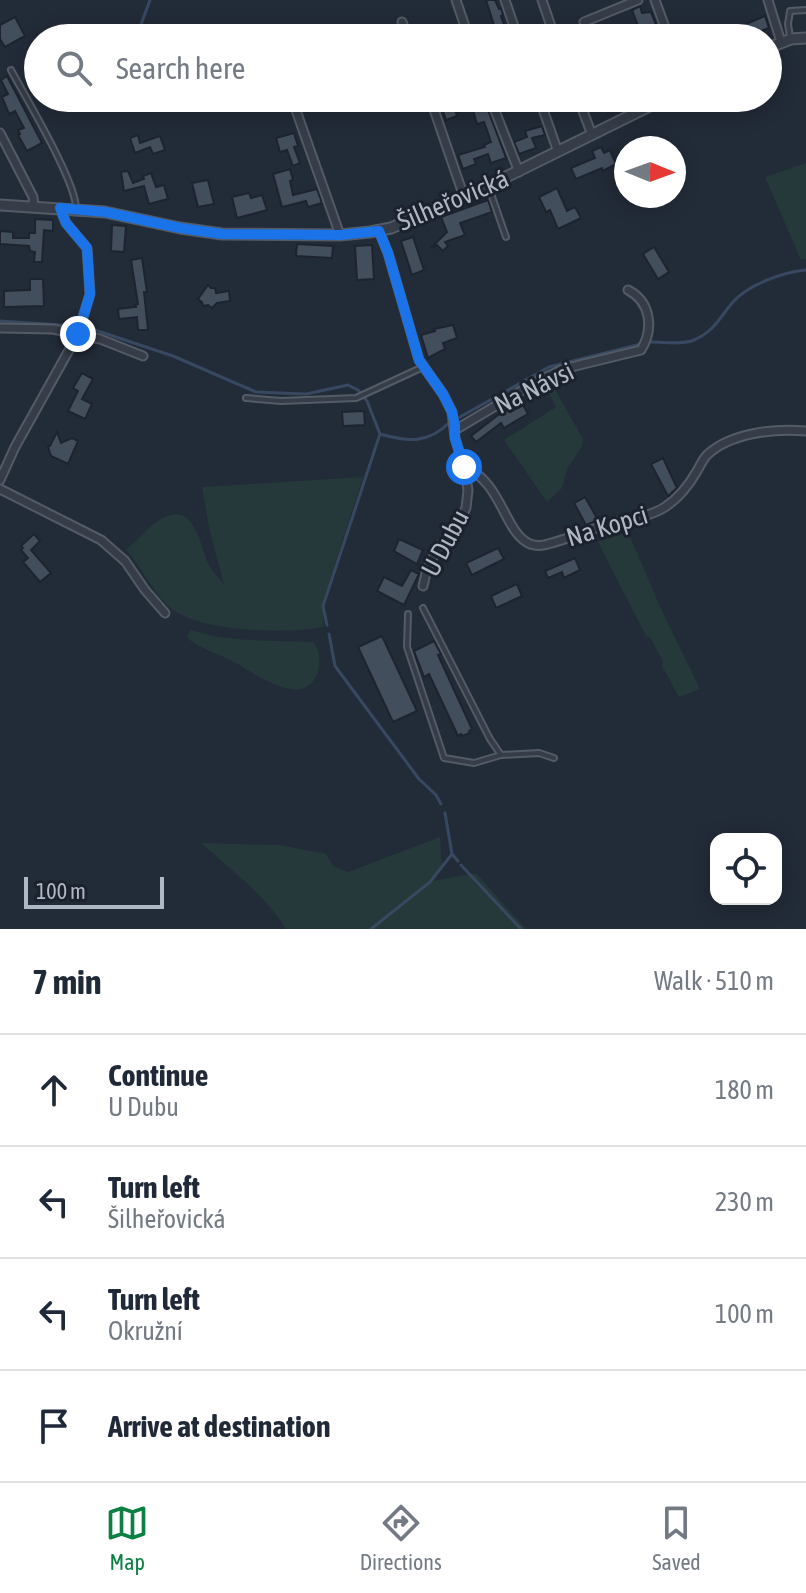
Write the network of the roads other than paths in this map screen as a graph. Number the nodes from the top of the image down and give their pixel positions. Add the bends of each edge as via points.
1 (456, 0) edge
2 (505, 0) edge
3 (542, 0) edge
4 (638, 0) edge
5 (655, 0) edge
6 (768, 0) edge
7 (806, 10) edge
8 (584, 22) dead end
9 (464, 24) edge
10 (513, 24) edge
11 (550, 24) edge
12 (664, 24) edge
13 (779, 24) edge
14 (782, 31) edge
15 (806, 38) edge
16 (786, 40) junction
17 (782, 42) edge
18 (11, 70) dead end
19 (24, 95) edge
20 (33, 112) edge
21 (297, 112) edge
22 (435, 112) edge
23 (495, 112) edge
24 (544, 112) edge
25 (583, 112) edge
26 (638, 112) edge
27 (0, 133) edge
28 (592, 135) junction
29 (558, 152) junction
30 (519, 172) junction
31 (488, 186) junction
32 (464, 197) junction
33 (0, 205) edge
34 (34, 207) junction
35 (60, 208) junction
36 (76, 209) junction
37 (379, 231) junction
38 (340, 235) junction
39 (506, 237) dead end
40 (628, 290) dead end
41 (0, 328) edge
42 (78, 334) junction
43 (143, 356) dead end
44 (423, 367) junction
45 (246, 398) dead end
46 (455, 430) junction
47 (806, 431) edge
48 (464, 467) junction
49 (0, 480) edge
50 (0, 489) edge
51 (423, 586) dead end
52 (423, 608) dead end
53 (165, 613) dead end
54 (408, 614) dead end
55 (501, 755) junction
56 (554, 758) dead end

1 - 9 street
2 - 10 street
3 - 11 street
4 - 8 street
5 - 12 street
6 - 13 street
7 - 16 lane via 790,11
14 - 16 street
15 - 16 street
16 - 17 street
18 - 19 lane
20 - 36 lane
21 - 38 street
22 - 32 street
23 - 30 street, Šilheřovická
24 - 29 street
25 - 28 street
26 - 28 street, Šilheřovická
27 - 34 street
28 - 29 street, Šilheřovická
29 - 30 street, Šilheřovická
30 - 31 street, Šilheřovická
31 - 32 street, Šilheřovická
31 - 39 lane
32 - 37 street, Šilheřovická
33 - 34 street, Šilheřovická
34 - 35 street, Šilheřovická
35 - 36 street, Šilheřovická
35 - 42 street via 87,248 90,294
36 - 38 street, Šilheřovická via 222,234
37 - 38 street, Šilheřovická
37 - 44 street, U Dubu
40 - 46 street, Na Návsi via 646,308 647,339 641,350 563,369
41 - 42 street
42 - 43 street
42 - 49 street
44 - 45 lane via 356,398
44 - 46 street, U Dubu via 443,394
46 - 48 street, U Dubu
47 - 48 street, Na Kopci via 767,431 734,440 706,456 687,486 662,509 538,546 518,534 483,479
48 - 51 street, U Dubu via 466,508 438,548
50 - 53 street via 101,540 125,561
52 - 55 lane
54 - 55 lane via 407,647 444,758 474,763
55 - 56 lane via 539,753

